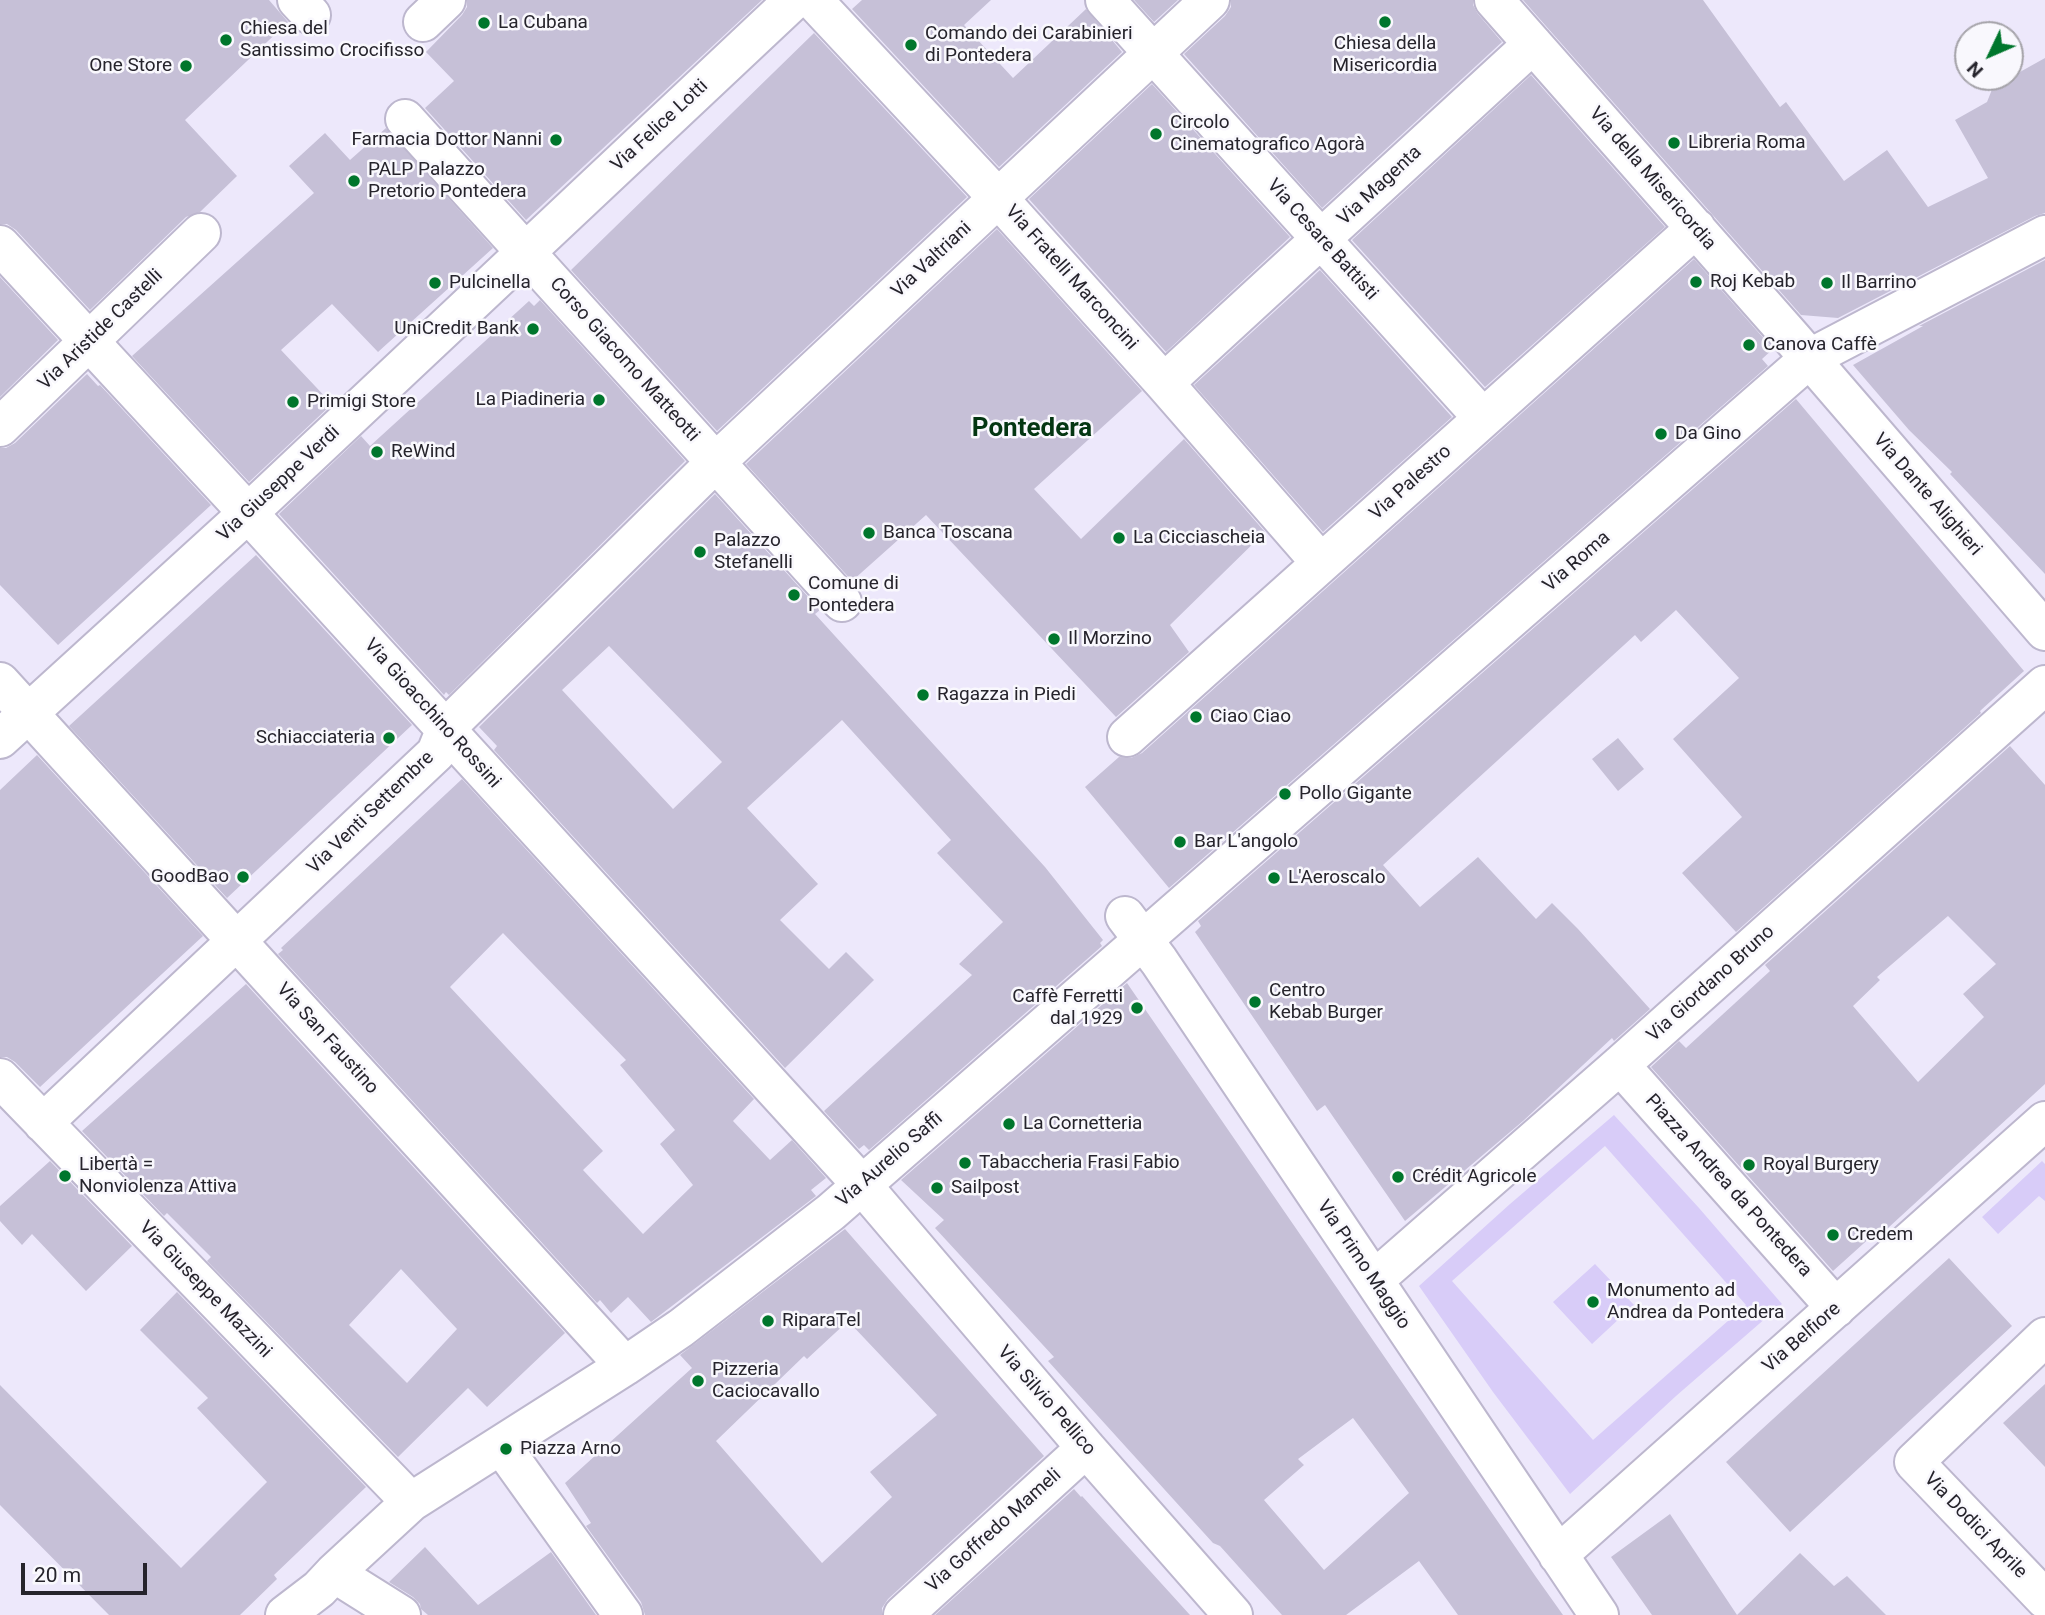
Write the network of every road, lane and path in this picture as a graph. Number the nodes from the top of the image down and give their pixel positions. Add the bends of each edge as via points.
1 (794, 0) edge
2 (813, 0) edge
3 (1105, 0) edge
4 (1210, 0) edge
5 (1494, 0) edge
6 (1533, 44) junction
7 (1153, 53) junction
8 (405, 119) dead end
9 (999, 198) junction
10 (1696, 228) junction
11 (201, 233) dead end
12 (2045, 235) edge
13 (1321, 240) junction
14 (0, 245) edge
15 (527, 253) junction
16 (89, 342) junction
17 (1810, 358) junction
18 (1164, 383) junction
19 (1483, 418) junction
20 (0, 427) edge
21 (716, 462) junction
22 (248, 513) junction
23 (1321, 563) junction
24 (842, 602) dead end
25 (2045, 631) edge
26 (0, 682) edge
27 (2045, 685) edge
28 (28, 712) junction
29 (446, 728) junction
30 (1127, 737) dead end
31 (0, 739) edge
32 (1135, 928) junction
33 (237, 941) junction
34 (1620, 1065) junction
35 (0, 1078) edge
36 (2045, 1121) edge
37 (43, 1123) junction
38 (862, 1185) junction
39 (1374, 1280) junction
40 (1836, 1308) junction
41 (2045, 1337) edge
42 (625, 1366) junction
43 (501, 1445) junction
44 (1086, 1448) junction
45 (411, 1502) junction
46 (1558, 1555) junction
47 (320, 1592) edge
48 (2045, 1599) edge
49 (285, 1615) edge
50 (401, 1615) edge
51 (624, 1615) edge
52 (903, 1615) edge
53 (1233, 1615) edge
54 (1599, 1615) edge

1 - 15 street, Via Felice Lotti
2 - 9 street, Via Fratelli Marconcini
3 - 7 street, Via Cesare Battisti
4 - 7 street, Via Valtriani
5 - 6 street, Via della Misericordia
6 - 10 street, Via della Misericordia
6 - 13 street, Via Magenta
7 - 9 street, Via Valtriani
7 - 13 street, Via Cesare Battisti
8 - 15 street, Corso Giacomo Matteotti
9 - 18 street, Via Fratelli Marconcini
9 - 21 street, Via Valtriani
10 - 17 street, Via della Misericordia
10 - 19 street, Via Palestro
11 - 16 street, Via Aristide Castelli
12 - 17 street, Via Roma
13 - 18 street, Via Magenta
13 - 19 street, Via Cesare Battisti
14 - 16 street, Via Gioacchino Rossini
15 - 21 street, Corso Giacomo Matteotti
15 - 22 street, Via Giuseppe Verdi
16 - 20 street, Via Aristide Castelli
16 - 22 street, Via Gioacchino Rossini
17 - 25 street, Via Dante Alighieri
17 - 32 street, Via Roma
18 - 23 street, Via Fratelli Marconcini
19 - 23 street, Via Palestro
21 - 24 street, Corso Giacomo Matteotti
21 - 29 street, Via Venti Settembre
22 - 28 street, Via Giuseppe Verdi
22 - 29 street, Via Gioacchino Rossini
23 - 30 street, Via Palestro
26 - 28 street, Via San Faustino
27 - 34 street, Via Giordano Bruno
28 - 31 street, Via Giuseppe Verdi
28 - 33 street, Via San Faustino
29 - 33 street, Via Venti Settembre via 436,753
29 - 38 street, Via Gioacchino Rossini
32 - 38 street, Via Aurelio Saffi
32 - 39 street, Via Primo Maggio
33 - 37 street, Via Venti Settembre
33 - 42 street, Via San Faustino
34 - 39 street, Via Giordano Bruno
34 - 40 street, Piazza Andrea da Pontedera
35 - 37 street, Via Giuseppe Mazzini
36 - 40 street, Via Belfiore
37 - 45 street, Via Giuseppe Mazzini
38 - 42 street, Via Aurelio Saffi via 706,1310
38 - 44 street, Via Silvio Pellico
39 - 46 street, Via Primo Maggio
40 - 46 street, Via Belfiore
41 - 48 street, Via Dodici Aprile via 1914,1462
42 - 43 street
43 - 45 street
43 - 51 street
44 - 52 street, Via Goffredo Mameli
44 - 53 street, Via Silvio Pellico
45 - 47 street
46 - 54 street, Via Primo Maggio
47 - 49 street
47 - 50 street

